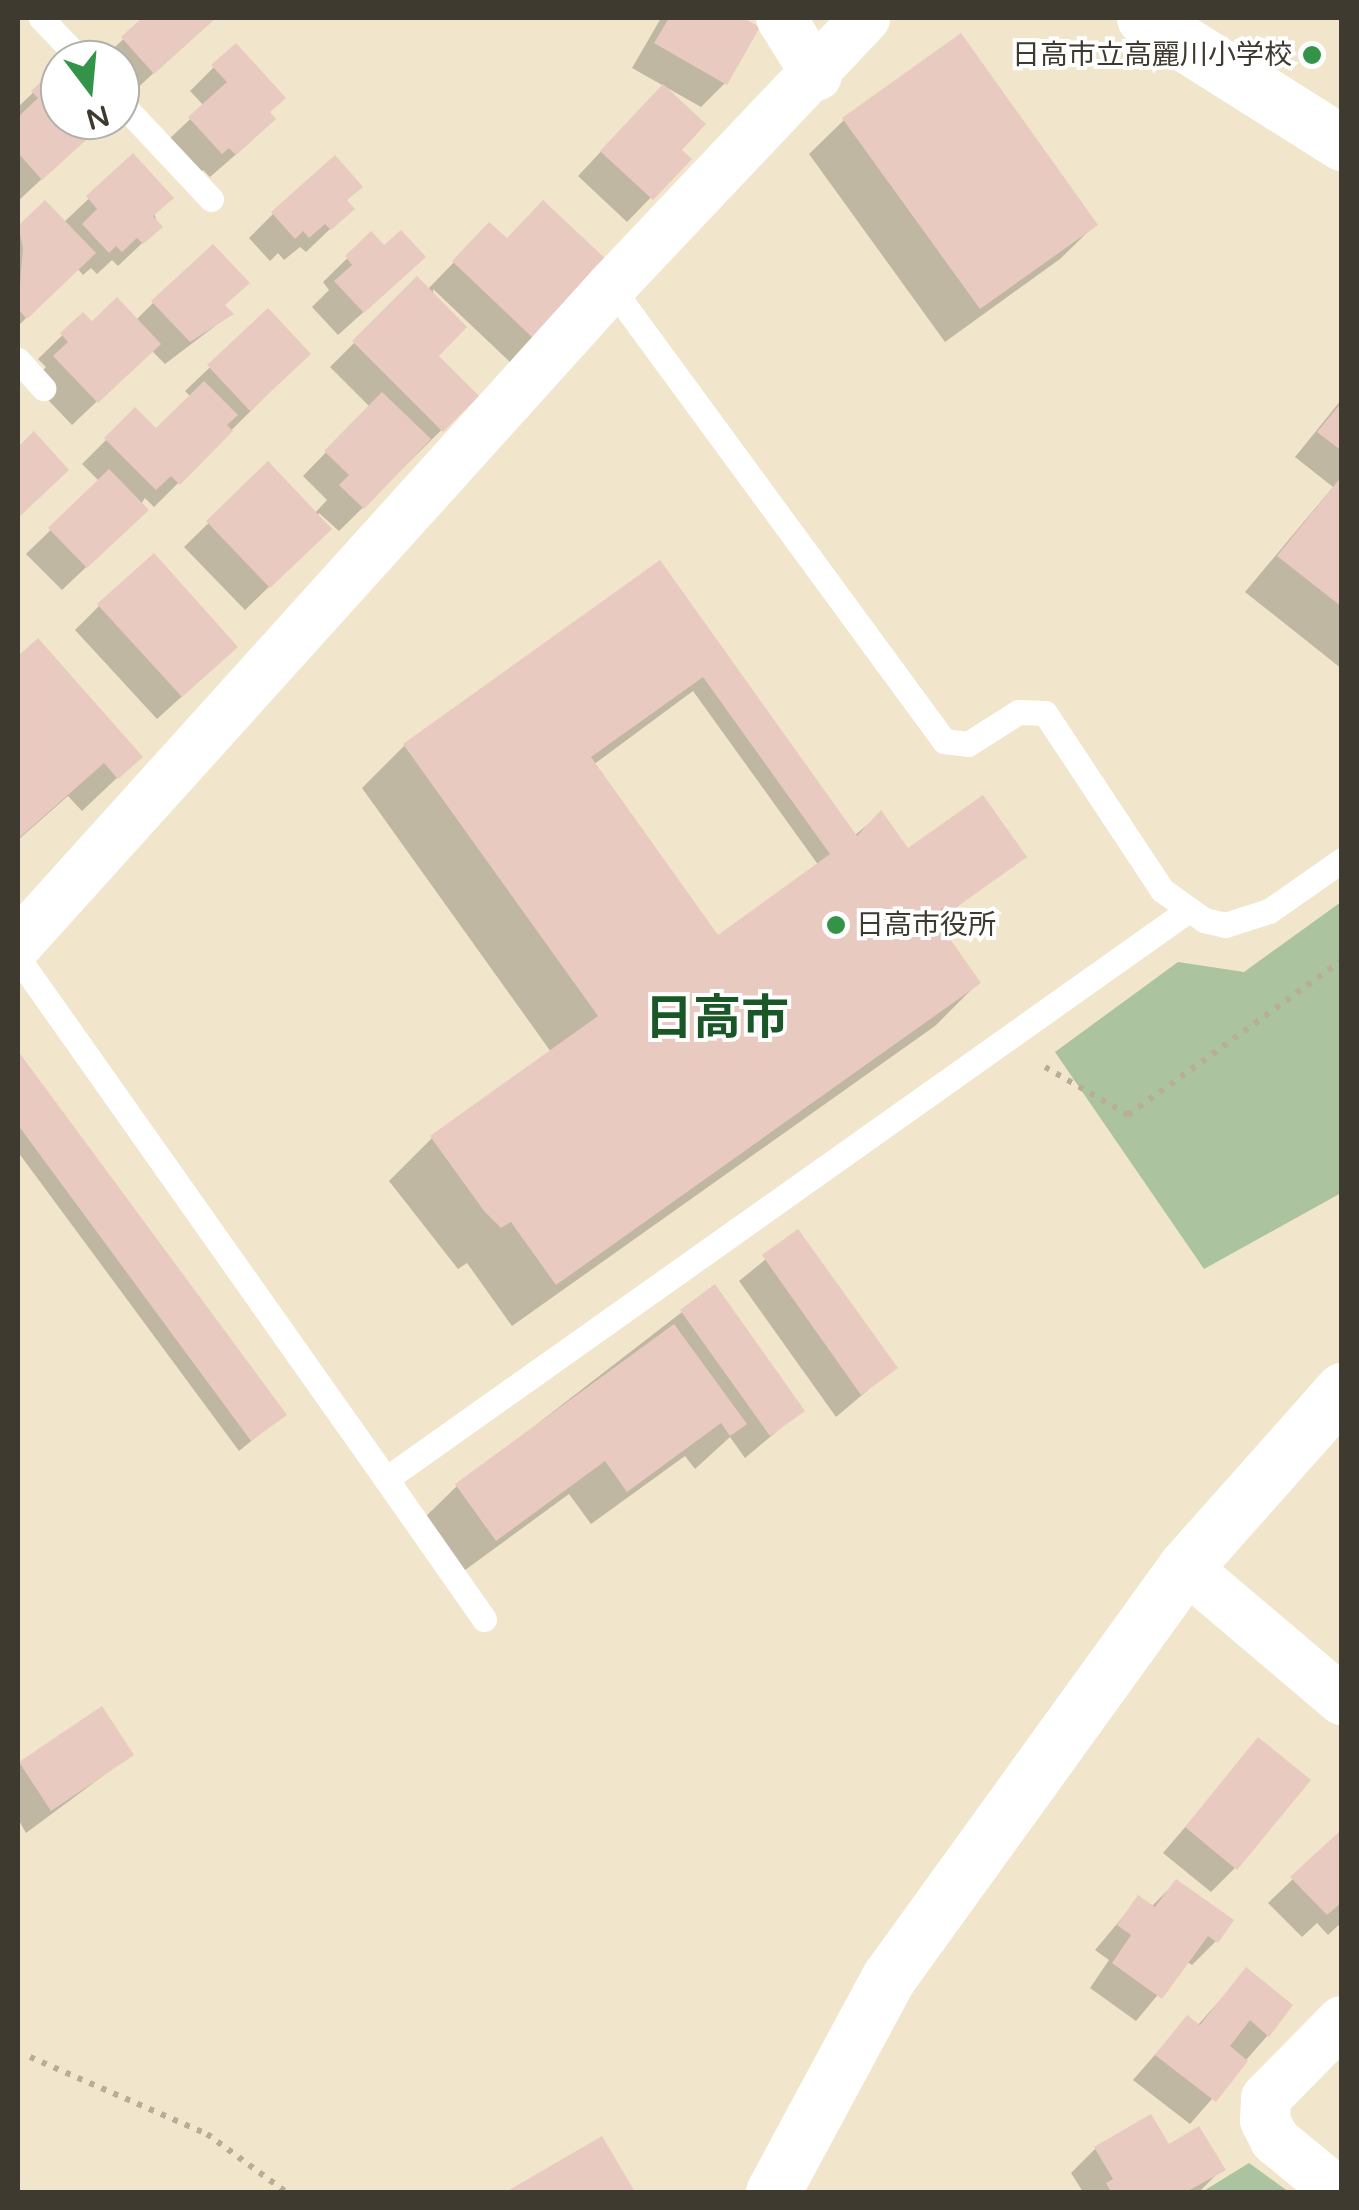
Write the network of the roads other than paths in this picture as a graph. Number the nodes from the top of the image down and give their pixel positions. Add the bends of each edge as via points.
1 (41, 18) edge
2 (782, 18) edge
3 (866, 18) edge
4 (1144, 18) edge
5 (62, 40) edge
6 (817, 76) junction
7 (140, 123) edge
8 (1342, 143) edge
9 (211, 199) dead end
10 (611, 287) junction
11 (18, 360) edge
12 (43, 388) dead end
13 (1342, 860) edge
14 (1187, 911) junction
15 (18, 944) edge
16 (18, 958) edge
17 (1342, 1390) edge
18 (386, 1479) junction
19 (1185, 1567) junction
20 (484, 1618) dead end
21 (1342, 1700) edge
22 (1342, 2022) edge
23 (773, 2192) edge
24 (1338, 2192) edge

1 - 5 lane
2 - 6 street
3 - 6 street
4 - 8 street
6 - 10 street
7 - 9 lane
10 - 14 lane via 944,741 968,744 1018,712 1045,713 1162,890
10 - 15 street
11 - 12 lane
13 - 14 lane via 1248,920 1225,925
14 - 18 lane
16 - 18 lane
17 - 19 street
18 - 20 lane
19 - 21 street
19 - 23 street via 889,1977
22 - 24 street via 1266,2098 1265,2120 1275,2140

